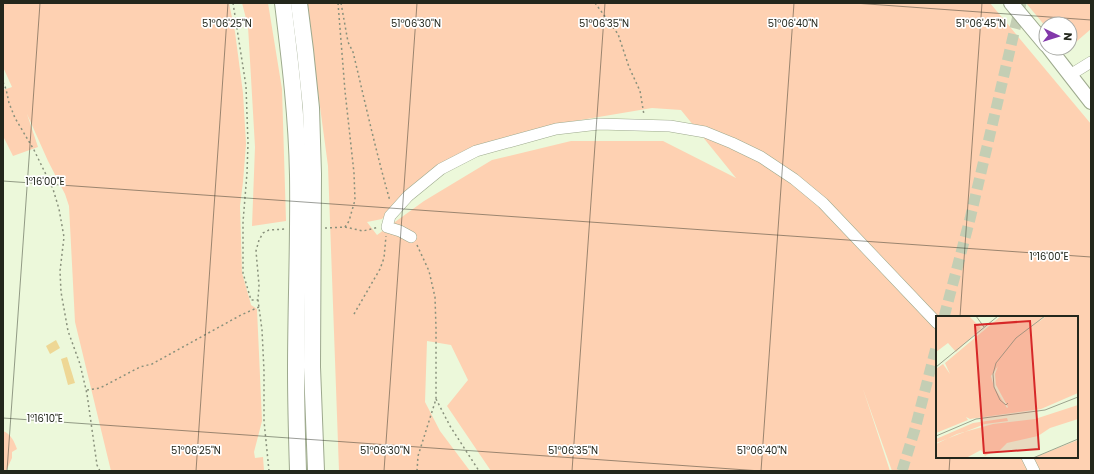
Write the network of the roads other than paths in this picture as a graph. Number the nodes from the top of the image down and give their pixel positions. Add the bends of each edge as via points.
1 (282, 3) edge
2 (299, 3) edge
3 (1011, 3) edge
4 (1038, 35) edge
5 (1055, 56) edge
6 (1091, 62) edge
7 (1070, 75) junction
8 (1091, 102) edge
9 (411, 237) road end
10 (936, 322) edge
11 (1028, 458) edge
12 (298, 471) edge
13 (316, 471) edge
14 (1034, 471) edge

1 - 12 highway via 295,111 298,173
2 - 13 highway via 311,108 312,368
3 - 4 main road
5 - 7 main road
6 - 7 lane
7 - 8 main road
9 - 10 lane via 387,227 393,212 441,169 476,151 556,129 599,124 670,126 705,132 732,143 761,157 787,174 823,203
11 - 14 lane

